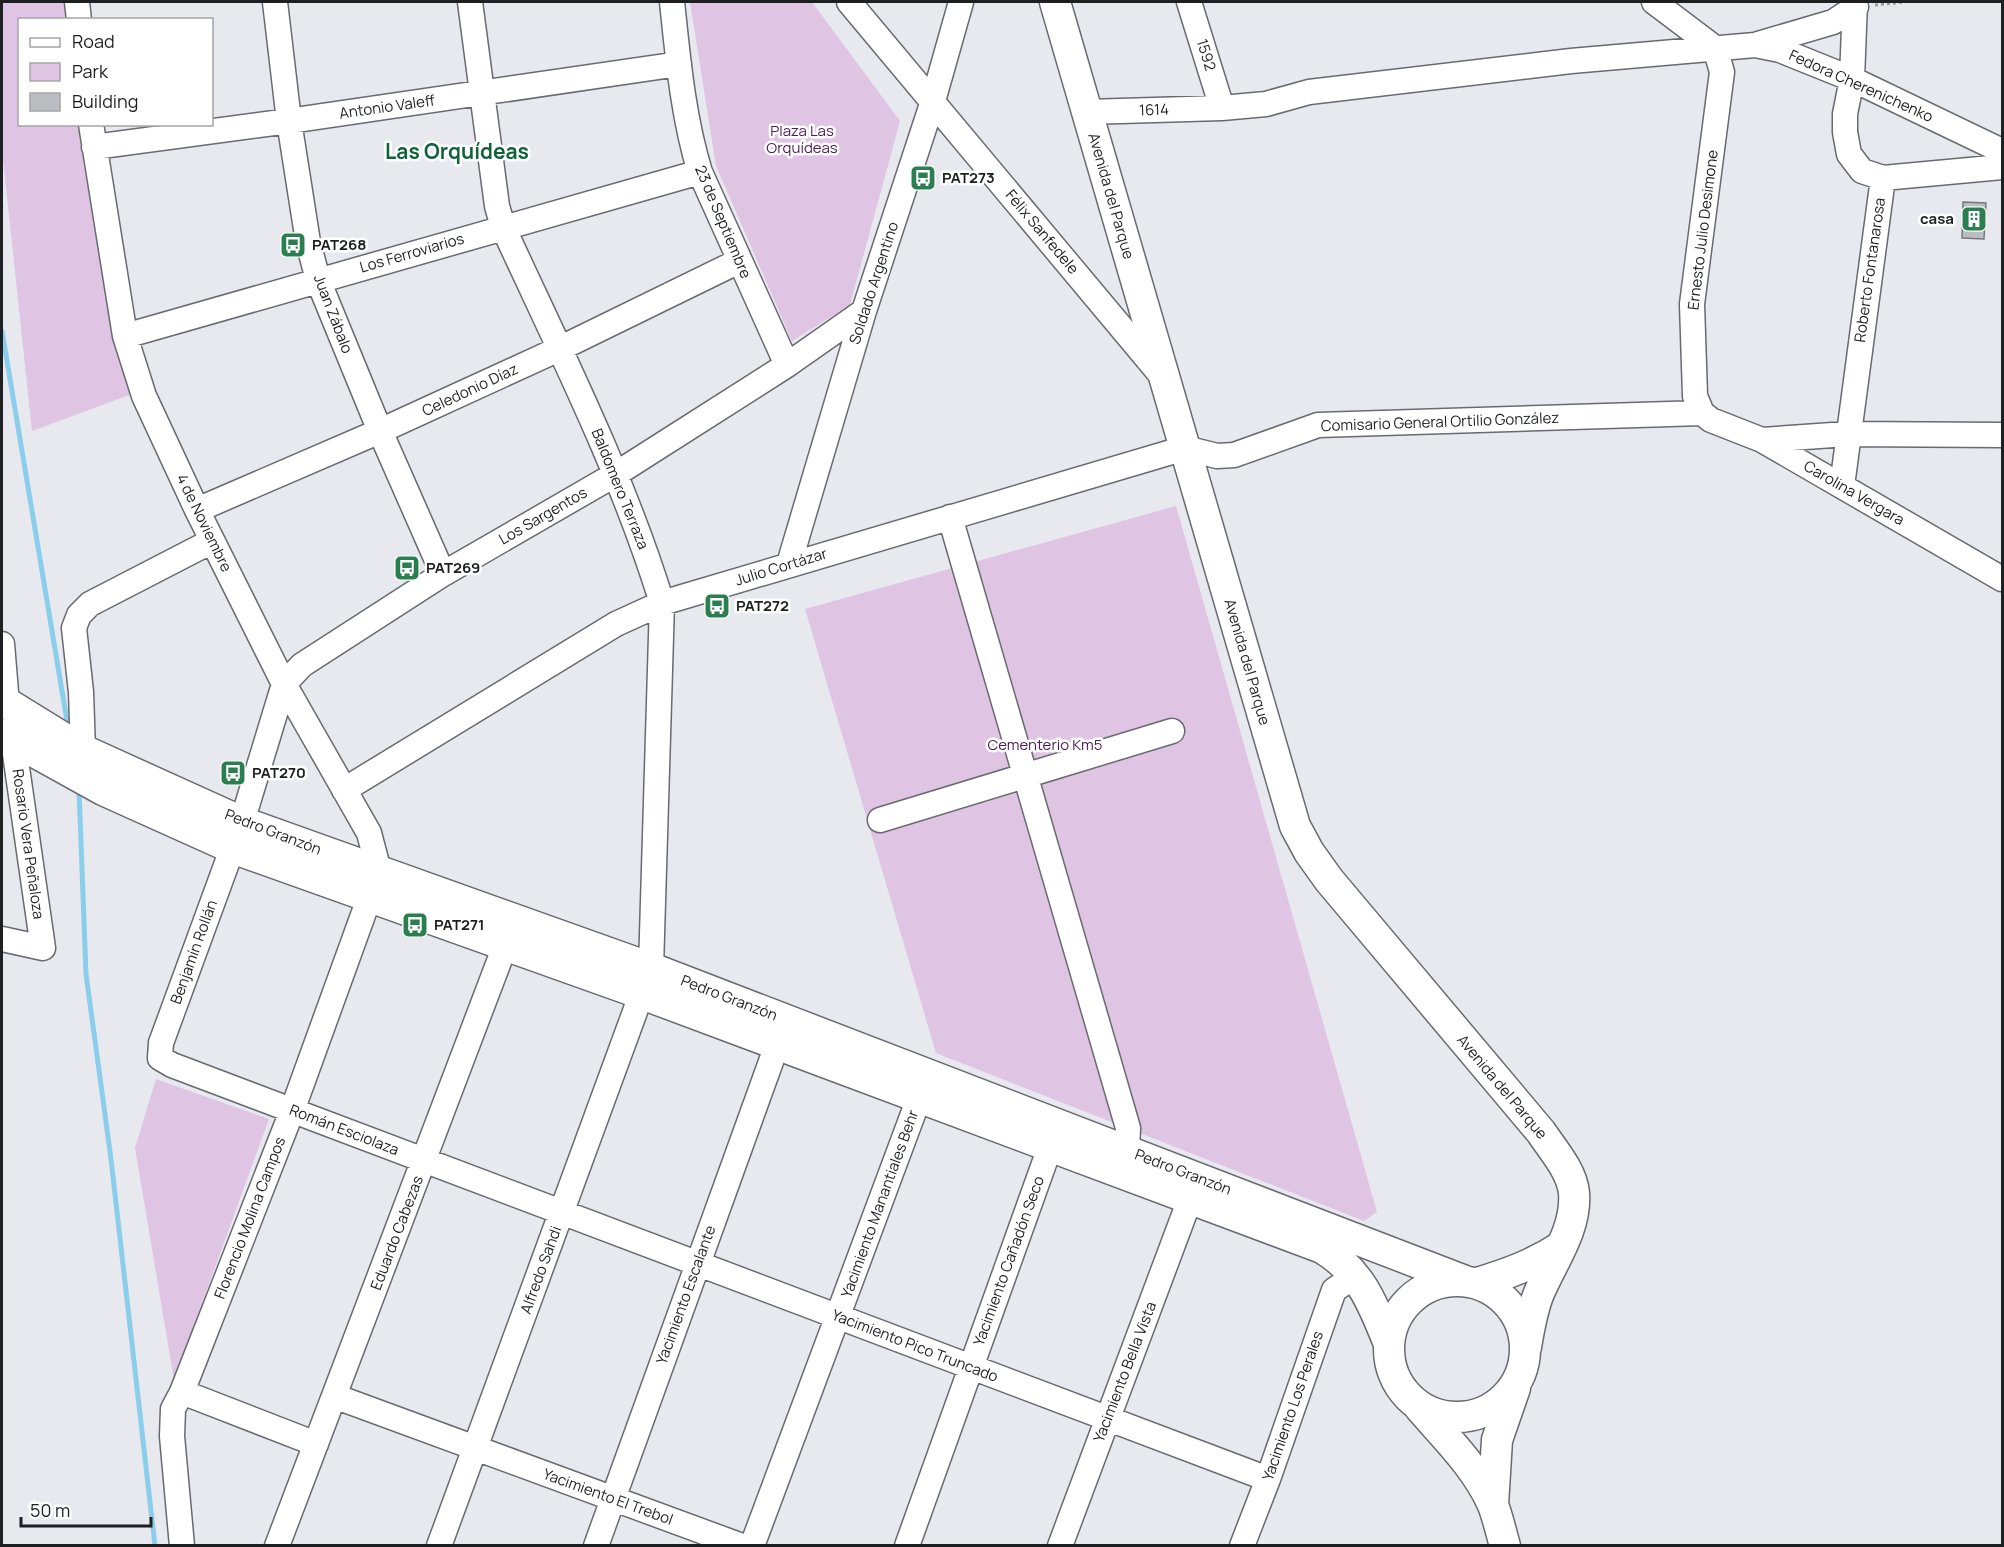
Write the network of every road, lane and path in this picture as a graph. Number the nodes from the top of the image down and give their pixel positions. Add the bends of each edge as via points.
1 (76, 2) edge
2 (275, 2) edge
3 (470, 2) edge
4 (672, 2) edge
5 (849, 2) edge
6 (961, 2) edge
7 (1055, 2) edge
8 (1189, 2) edge
9 (1654, 2) edge
10 (1905, 2) edge
11 (1856, 4) edge
12 (79, 18) edge
13 (1755, 45) junction
14 (1715, 48) junction
15 (1571, 61) joint
16 (679, 64) junction
17 (1852, 79) junction
18 (482, 93) junction
19 (933, 101) junction
20 (1222, 108) junction
21 (1086, 112) junction
22 (289, 121) junction
23 (93, 136) edge
24 (2002, 151) edge
25 (2002, 167) edge
26 (700, 172) junction
27 (1883, 177) junction
28 (503, 227) junction
29 (739, 261) junction
30 (318, 280) junction
31 (864, 311) junction
32 (125, 336) junction
33 (559, 349) junction
34 (786, 365) junction
35 (1165, 380) junction
36 (1702, 413) junction
37 (380, 431) junction
38 (1847, 434) junction
39 (2002, 435) edge
40 (1762, 440) junction
41 (1185, 448) junction
42 (616, 474) junction
43 (1842, 486) junction
44 (197, 510) junction
45 (950, 517) junction
46 (212, 541) junction
47 (789, 564) junction
48 (443, 574) junction
49 (2002, 579) edge
50 (662, 603) junction
51 (2, 644) edge
52 (284, 684) junction
53 (4, 702) edge
54 (1172, 731) dead end
55 (7, 737) edge
56 (83, 750) junction
57 (1025, 775) junction
58 (344, 790) junction
59 (880, 820) dead end
60 (237, 835) junction
61 (375, 884) junction
62 (510, 932) junction
63 (2, 939) edge
64 (647, 981) junction
65 (777, 1045) junction
66 (832, 1051) junction
67 (160, 1058) joint
68 (919, 1098) junction
69 (292, 1111) junction
70 (1050, 1147) junction
71 (425, 1161) junction
72 (1122, 1161) junction
73 (1190, 1199) junction
74 (562, 1213) junction
75 (1562, 1246) junction
76 (698, 1264) junction
77 (1355, 1276) junction
78 (1471, 1282) junction
79 (838, 1317) junction
80 (1389, 1344) junction
81 (1526, 1347) junction
82 (971, 1367) junction
83 (1517, 1382) junction
84 (182, 1392) junction
85 (334, 1396) junction
86 (1412, 1400) junction
87 (1107, 1419) junction
88 (316, 1444) junction
89 (475, 1448) junction
90 (1268, 1479) junction
91 (613, 1498) junction
92 (1492, 1505) junction
93 (182, 1545) edge
94 (277, 1545) edge
95 (440, 1545) edge
96 (596, 1545) edge
97 (742, 1545) edge
98 (752, 1545) edge
99 (907, 1545) edge
100 (1060, 1545) edge
101 (1242, 1545) edge
102 (1505, 1545) edge

1 - 12 street
2 - 22 street, Juan Zábalo
3 - 18 street, Baldomero Terraza
4 - 16 street, 23 de Septiembre
5 - 19 street, Félix Sanfedele
6 - 19 street, Soldado Argentino
7 - 21 main road, Avenida del Parque
8 - 20 street, 1592
9 - 14 street
10 - 11 path
11 - 13 street via 1833,22
11 - 17 street, Roberto Fontanarosa
13 - 14 street, Fedora Cherenichenko
13 - 17 street, Fedora Cherenichenko via 1780,50
14 - 15 street, Fedora Cherenichenko
14 - 36 street, Ernesto Julio Desimone via 1722,72 1692,304 1695,396
15 - 20 street, 1614 via 1309,92 1266,104
16 - 18 street, Antonio Valeff
16 - 26 street, 23 de Septiembre
17 - 24 street, Fedora Cherenichenko
17 - 27 street, Roberto Fontanarosa via 1845,114 1849,154 1862,171
18 - 22 street, Antonio Valeff
18 - 28 street, Baldomero Terraza
19 - 31 street, Soldado Argentino
19 - 35 street, Félix Sanfedele
20 - 21 street, 1614
21 - 35 main road, Avenida del Parque
22 - 23 street, Antonio Valeff
22 - 30 street, Juan Zábalo via 308,242
23 - 32 street, 4 de Noviembre
25 - 27 street
26 - 28 street, Los Ferroviarios
26 - 29 street, 23 de Septiembre
27 - 38 street, Roberto Fontanarosa
28 - 30 street, Los Ferroviarios
28 - 33 street, Baldomero Terraza
29 - 33 street, Celedonio Díaz
29 - 34 street, 23 de Septiembre
30 - 32 street, Los Ferroviarios
30 - 37 street, Juan Zábalo
31 - 34 street, Los Sargentos
31 - 47 street, Soldado Argentino
32 - 44 street, 4 de Noviembre via 144,396
33 - 37 street, Celedonio Díaz
33 - 42 street, Baldomero Terraza
34 - 42 street, Los Sargentos
35 - 41 main road, Avenida del Parque
36 - 40 street, Carolina Vergara
36 - 41 street, Comisario General Ortilio González via 1318,425 1234,455 1217,456
37 - 44 street, Celedonio Díaz
37 - 48 street, Juan Zábalo
38 - 39 street
38 - 40 street
38 - 43 street, Roberto Fontanarosa
40 - 43 street, Carolina Vergara
41 - 45 street, Julio Cortázar
41 - 75 main road, Avenida del Parque via 1295,826 1329,880 1558,1156 1574,1191 1574,1206
42 - 48 street, Los Sargentos
42 - 50 street, Baldomero Terraza
43 - 49 street, Carolina Vergara
44 - 46 street, 4 de Noviembre
45 - 47 street, Julio Cortázar
45 - 57 street
46 - 52 street, 4 de Noviembre
46 - 56 street via 90,604 79,615 74,628
47 - 50 street, Julio Cortázar
48 - 52 street, Los Sargentos via 302,665
50 - 58 street, Julio Cortázar via 616,624
50 - 64 street, Baldomero Terraza
51 - 53 street
52 - 58 street, 4 de Noviembre
52 - 60 street, Los Sargentos
53 - 56 main road, Pedro Granzón
54 - 57 street
55 - 60 main road, Pedro Granzón via 103,790
55 - 63 street, Rosario Vera Peñaloza via 43,948
56 - 60 main road, Pedro Granzón
57 - 59 street
57 - 72 street via 1128,1128
58 - 61 street, 4 de Noviembre via 369,833
60 - 61 main road, Pedro Granzón
60 - 67 street, Benjamín Rollán via 161,1043
61 - 62 main road, Pedro Granzón
61 - 69 street, Florencio Molina Campos
62 - 64 main road, Pedro Granzón
62 - 71 street, Eduardo Cabezas
64 - 65 main road, Pedro Granzón
64 - 66 main road, Pedro Granzón
64 - 74 street, Alfredo Sahdi
65 - 66 main road, Pedro Granzón
65 - 76 street, Yacimiento Escalante
66 - 68 main road, Pedro Granzón
66 - 72 main road, Pedro Granzón
67 - 69 street, Román Esciolaza
68 - 70 main road, Pedro Granzón
68 - 79 street, Yacimiento Manantiales Behr
69 - 71 street, Román Esciolaza
69 - 84 street, Florencio Molina Campos
70 - 72 main road, Pedro Granzón
70 - 82 street, Yacimiento Cañadón Seco
71 - 74 street, Román Esciolaza
71 - 85 street, Eduardo Cabezas
72 - 73 main road, Pedro Granzón
72 - 78 main road, Pedro Granzón
73 - 77 main road, Pedro Granzón via 1322,1248
73 - 87 street, Yacimiento Bella Vista
74 - 76 street, Yacimiento Pico Truncado
74 - 89 street, Alfredo Sahdi
75 - 78 main road via 1521,1269
75 - 81 main road, Avenida del Parque via 1532,1311
76 - 79 street, Yacimiento Pico Truncado
76 - 91 street, Yacimiento Escalante
77 - 80 main road, Pedro Granzón via 1370,1299
77 - 90 street, Yacimiento Los Perales via 1334,1290
78 - 80 main road via 1446,1281 1429,1286 1409,1300 1395,1321
78 - 81 main road via 1508,1302 1521,1323
79 - 82 street, Yacimiento Pico Truncado
79 - 98 street, Yacimiento Manantiales Behr
80 - 86 main road via 1394,1374
81 - 83 main road
82 - 87 street, Yacimiento Pico Truncado
82 - 99 street, Yacimiento Cañadón Seco
83 - 86 main road via 1491,1408 1468,1416 1444,1416
83 - 92 main road via 1497,1440
84 - 88 street
84 - 93 street, Florencio Molina Campos via 174,1408 172,1436
85 - 88 street, Eduardo Cabezas
85 - 89 street, Yacimiento El Trebol
86 - 92 main road via 1455,1447
87 - 90 street, Yacimiento Pico Truncado
87 - 100 street, Yacimiento Bella Vista
88 - 94 street, Eduardo Cabezas
89 - 91 street, Yacimiento El Trebol
89 - 95 street, Alfredo Sahdi
90 - 101 street, Yacimiento Los Perales
91 - 96 street, Yacimiento Escalante
91 - 97 street, Yacimiento El Trebol
92 - 102 main road

